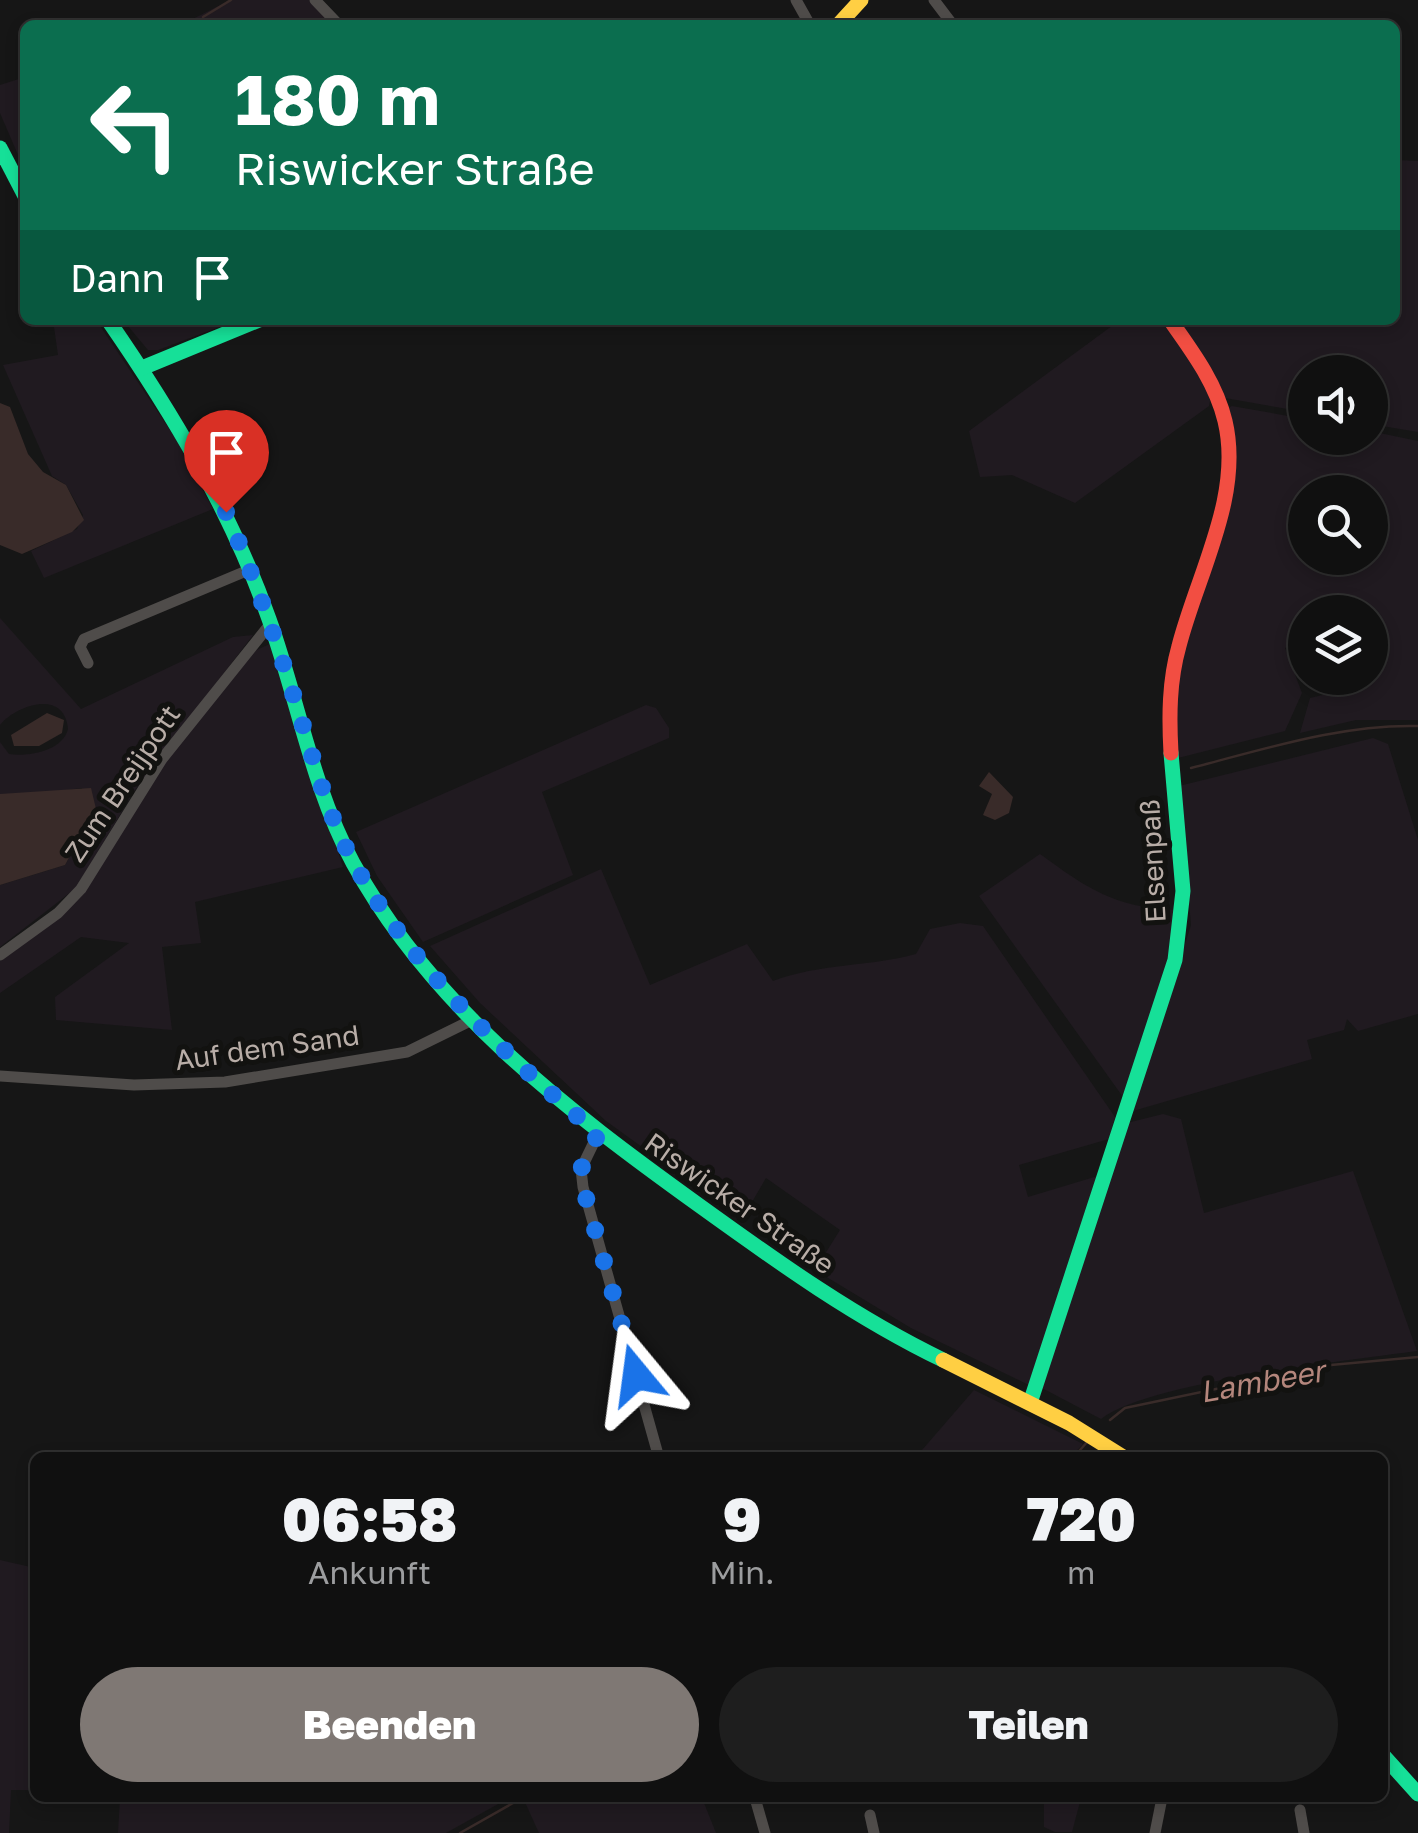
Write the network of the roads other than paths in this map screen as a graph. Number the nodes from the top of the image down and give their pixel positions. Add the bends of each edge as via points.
1 (315, 0) edge
2 (861, 0) edge
3 (934, 0) edge
4 (334, 20) edge
5 (843, 20) edge
6 (950, 20) edge
7 (0, 148) edge
8 (20, 186) edge
9 (112, 325) edge
10 (247, 325) edge
11 (1173, 325) edge
12 (142, 368) junction
13 (251, 568) junction
14 (271, 623) junction
15 (88, 664) dead end
16 (0, 955) edge
17 (474, 1019) junction
18 (0, 1076) edge
19 (598, 1134) junction
20 (1031, 1400) junction
21 (657, 1452) edge
22 (1116, 1452) edge
23 (1388, 1761) edge
24 (1418, 1794) edge
25 (755, 1802) edge
26 (1161, 1802) edge
27 (1300, 1810) dead end
28 (870, 1815) dead end
29 (765, 1833) edge
30 (874, 1833) edge
31 (1155, 1833) edge
32 (1304, 1833) edge

1 - 4 street
2 - 5 street
3 - 6 street
7 - 8 street
9 - 12 street, Riswicker Straße
10 - 12 street
11 - 20 street, Elsenpaß via 1214,385 1230,446 1228,478 1180,638 1169,710 1183,918 1175,960
12 - 13 street, Riswicker Straße via 188,439
13 - 14 street, Riswicker Straße
13 - 15 street via 84,639 80,647
14 - 16 street, Zum Breijpott via 162,759 81,889
14 - 17 street, Riswicker Straße via 353,862 396,928
17 - 18 street, Auf dem Sand via 407,1052 225,1082 134,1085
17 - 19 street, Riswicker Straße
19 - 20 street, Riswicker Straße via 802,1280 894,1336
19 - 21 street via 581,1169 583,1187
20 - 22 street, Riswicker Straße
23 - 24 street
25 - 29 street
26 - 31 street
27 - 32 street
28 - 30 street

